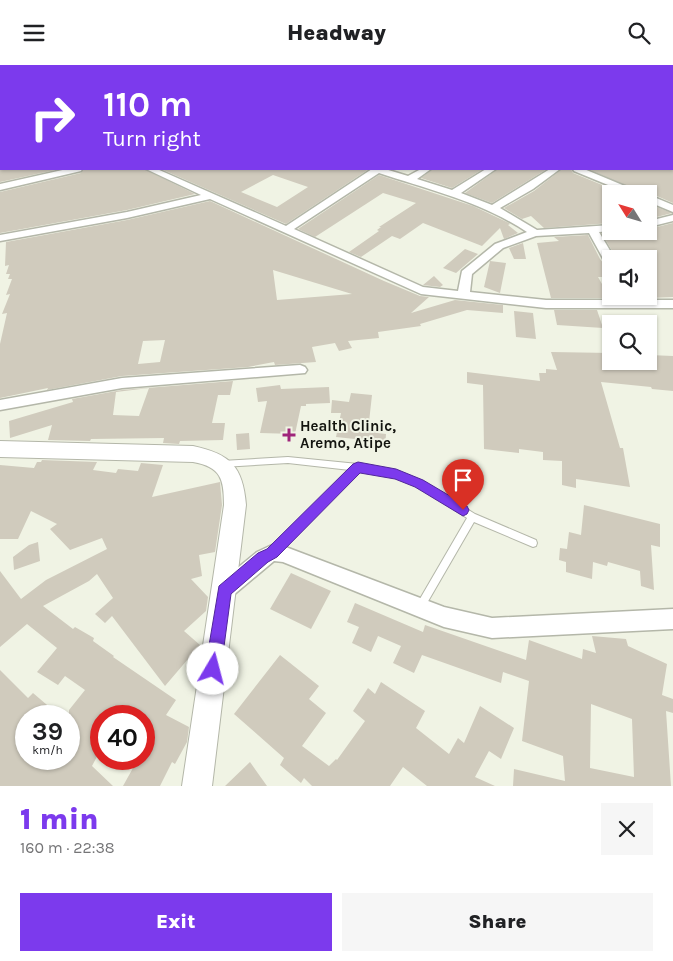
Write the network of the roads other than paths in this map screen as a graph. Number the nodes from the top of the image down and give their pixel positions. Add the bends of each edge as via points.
1 (74, 170) edge
2 (152, 170) edge
3 (380, 170) edge
4 (384, 170) edge
5 (426, 170) edge
6 (490, 170) edge
7 (555, 170) edge
8 (579, 170) edge
9 (409, 180) junction
10 (617, 185) edge
11 (0, 187) edge
12 (452, 194) junction
13 (211, 196) junction
14 (658, 202) edge
15 (492, 208) junction
16 (673, 209) edge
17 (673, 218) edge
18 (658, 222) edge
19 (602, 228) edge
20 (592, 229) junction
21 (286, 230) junction
22 (535, 233) junction
23 (0, 237) edge
24 (604, 250) edge
25 (464, 295) junction
26 (602, 302) edge
27 (657, 303) edge
28 (673, 304) edge
29 (300, 370) dead end
30 (0, 405) edge
31 (0, 449) edge
32 (222, 464) junction
33 (358, 467) junction
34 (472, 517) junction
35 (533, 543) dead end
36 (272, 553) junction
37 (224, 591) junction
38 (420, 607) junction
39 (673, 619) edge
40 (196, 786) edge

1 - 11 street
2 - 13 street
3 - 21 street
4 - 9 street
5 - 9 street
6 - 12 street
7 - 15 street
8 - 10 street
9 - 12 street
12 - 15 street
13 - 21 street
13 - 23 street via 127,215
14 - 16 street
15 - 22 street via 520,221
17 - 18 street
19 - 20 street
20 - 22 street
20 - 24 street
21 - 25 street via 422,290
22 - 25 street via 499,246 466,273
25 - 26 street via 546,304
27 - 28 street
29 - 30 street via 122,383
31 - 32 street via 193,454 209,456
32 - 33 lane via 288,461
32 - 37 street via 232,474 235,489
33 - 34 lane via 396,474 419,483
33 - 36 lane
34 - 35 lane
34 - 38 lane
36 - 37 street
36 - 38 street
37 - 40 street
38 - 39 street via 444,617 492,628

